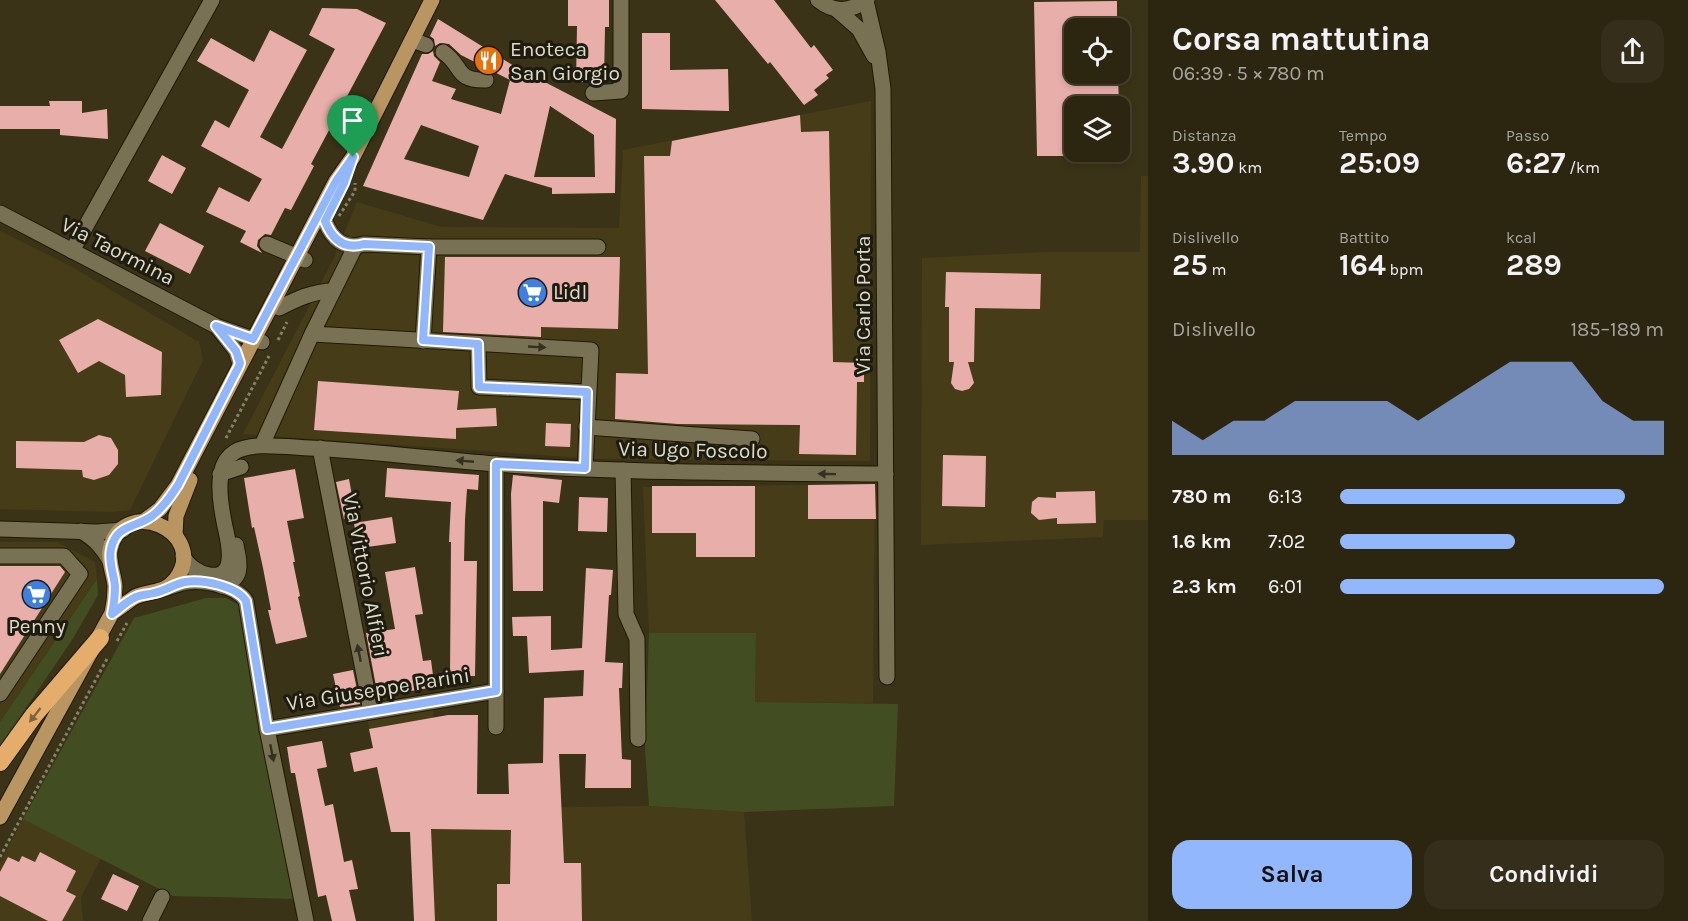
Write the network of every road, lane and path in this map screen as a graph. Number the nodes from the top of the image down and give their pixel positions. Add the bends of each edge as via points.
1 (212, 0) edge
2 (432, 0) edge
3 (621, 0) edge
4 (818, 0) edge
5 (866, 0) edge
6 (836, 9) junction
7 (443, 52) dead end
8 (881, 72) junction
9 (486, 80) dead end
10 (593, 93) dead end
11 (353, 157) junction
12 (0, 213) edge
13 (325, 221) junction
14 (267, 243) dead end
15 (355, 247) junction
16 (429, 247) junction
17 (598, 248) dead end
18 (72, 251) junction
19 (301, 258) junction
20 (333, 291) junction
21 (279, 308) junction
22 (216, 326) junction
23 (312, 334) junction
24 (423, 340) junction
25 (257, 341) junction
26 (478, 344) junction
27 (240, 363) junction
28 (587, 392) junction
29 (586, 427) junction
30 (752, 439) dead end
31 (262, 445) junction
32 (320, 448) junction
33 (496, 464) junction
34 (585, 468) junction
35 (231, 469) junction
36 (623, 471) junction
37 (886, 474) junction
38 (144, 521) junction
39 (0, 529) edge
40 (123, 530) junction
41 (81, 531) junction
42 (175, 535) junction
43 (0, 556) edge
44 (183, 556) junction
45 (111, 567) junction
46 (221, 586) junction
47 (167, 588) junction
48 (143, 594) junction
49 (112, 614) junction
50 (100, 638) junction
51 (887, 677) dead end
52 (496, 691) junction
53 (0, 694) edge
54 (370, 711) junction
55 (496, 727) dead end
56 (267, 729) junction
57 (638, 739) dead end
58 (0, 762) edge
59 (0, 817) edge
60 (162, 897) dead end
61 (150, 921) edge
62 (306, 921) edge

1 - 18 street
2 - 11 main road via 419,43
3 - 10 street via 621,91
4 - 6 street, Via Carlo Porta
5 - 6 street via 855,8
5 - 8 street, Via Carlo Porta
6 - 8 street, Via Carlo Porta via 861,32
7 - 9 street via 453,59 462,76 473,81
8 - 37 street, Via Carlo Porta
11 - 13 main road
11 - 19 main road via 336,181
12 - 18 street, Via Taormina
13 - 15 street via 337,242
13 - 19 main road
14 - 19 street
15 - 16 street
15 - 20 street
16 - 17 street
16 - 24 street
18 - 22 street, Via Taormina
19 - 21 main road
19 - 25 main road
20 - 21 street via 314,293
20 - 23 street
21 - 25 main road
22 - 25 street, Via Taormina
22 - 27 street, Via Taormina via 236,351
23 - 24 street
23 - 31 street
24 - 26 street
25 - 27 main road
25 - 42 main road via 186,488 176,516
26 - 28 street via 479,387
26 -> 28 street via 591,350
27 - 38 main road via 178,485 160,509
28 - 29 street
29 - 30 street
29 - 34 street
31 - 32 street, Via Ugo Foscolo
31 - 35 street, Via Ugo Foscolo via 233,453 226,459
33 -> 32 street, Via Ugo Foscolo
54 -> 32 street, Via Vittorio Alfieri
33 - 34 street, Via Ugo Foscolo
33 - 52 street
34 - 36 street, Via Ugo Foscolo
35 - 44 street via 219,494 229,550 226,570 215,575 198,573
35 - 46 street via 226,490 239,571 233,581
37 -> 36 street, Via Ugo Foscolo
36 - 57 street via 626,614 637,639
37 - 51 street, Via Carlo Porta
38 - 40 main road
38 - 42 main road via 155,522
39 - 41 street
40 - 41 street
40 - 45 main road via 111,549
41 - 45 street via 102,548
42 - 44 main road
43 - 53 street via 63,556 80,574
44 - 47 main road via 176,579
45 - 48 main road via 120,584
45 - 49 main road via 115,588
46 - 47 street via 193,581
46 - 56 street via 237,592 246,601
47 - 48 main road
48 - 49 main road
49 - 50 main road
50 -> 58 highway via 34,715
50 - 59 main road
52 - 54 street, Via Giuseppe Parini
52 - 55 street
54 - 56 street, Via Giuseppe Parini
56 -> 62 street
60 - 61 street

